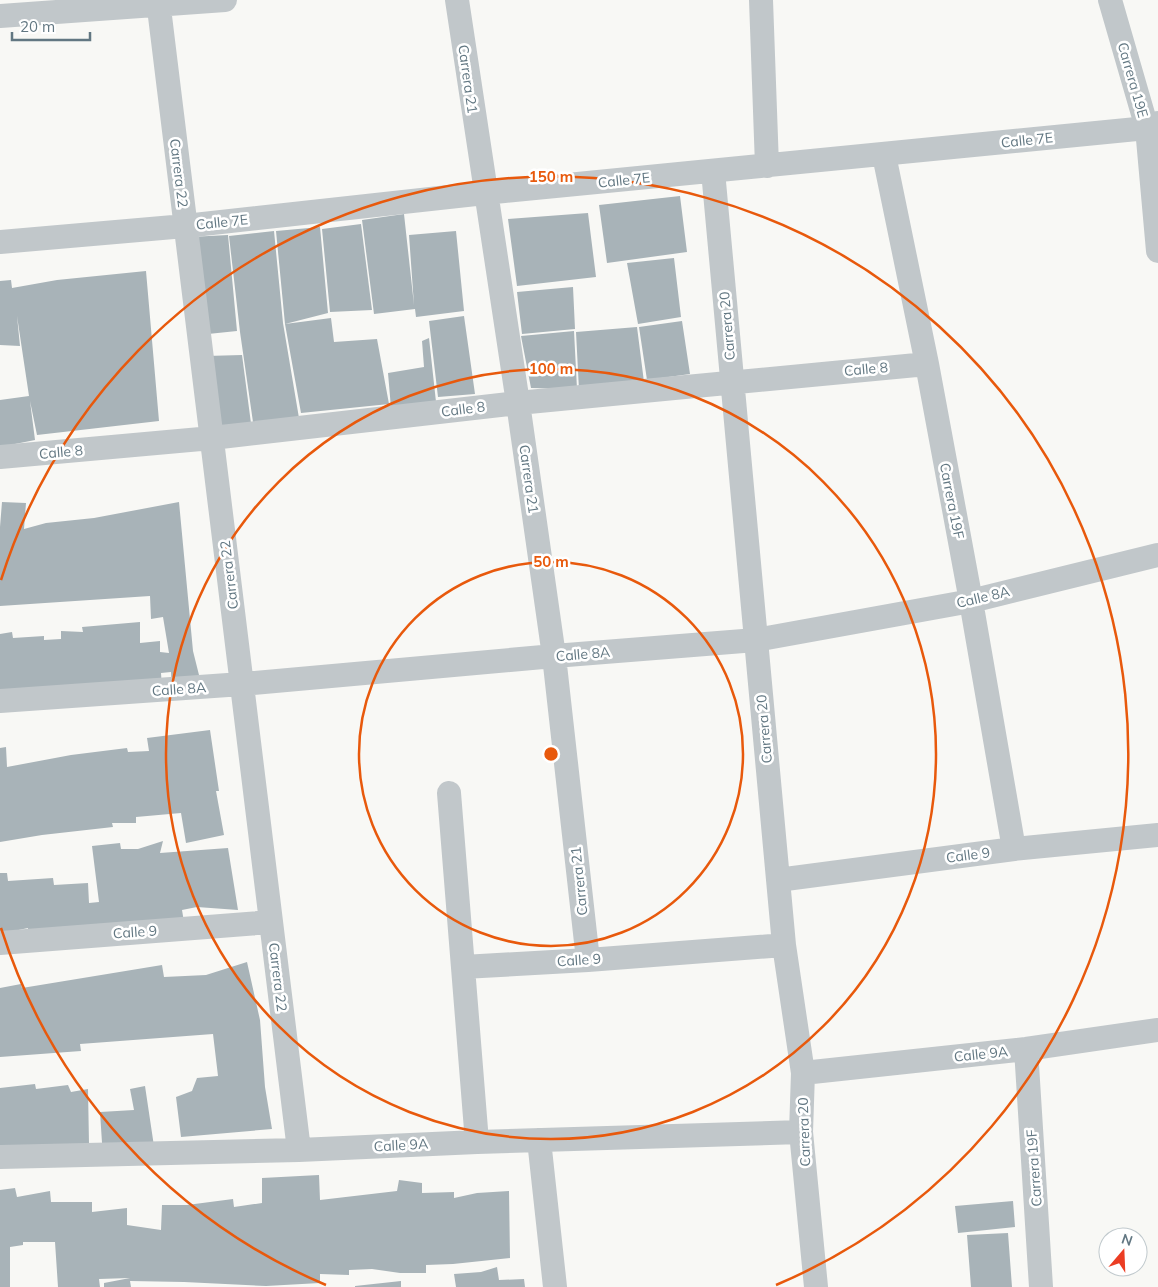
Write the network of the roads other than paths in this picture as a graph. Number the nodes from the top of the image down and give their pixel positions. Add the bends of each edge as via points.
1 (225, 0) edge
2 (457, 0) edge
3 (761, 0) edge
4 (1110, 0) edge
5 (158, 2) edge
6 (0, 16) edge
7 (1152, 125) edge
8 (884, 154) junction
9 (767, 166) junction
10 (713, 171) junction
11 (485, 193) junction
12 (186, 226) junction
13 (0, 242) edge
14 (1158, 251) edge
15 (927, 364) junction
16 (732, 382) junction
17 (518, 403) junction
18 (212, 438) junction
19 (0, 457) edge
20 (1158, 555) edge
21 (971, 601) junction
22 (756, 640) junction
23 (554, 656) junction
24 (242, 684) junction
25 (0, 701) edge
26 (449, 793) dead end
27 (1158, 834) edge
28 (1014, 849) junction
29 (778, 880) junction
30 (271, 922) junction
31 (0, 943) edge
32 (784, 945) junction
33 (588, 960) junction
34 (463, 967) junction
35 (1158, 1030) edge
36 (1026, 1049) junction
37 (803, 1073) junction
38 (801, 1132) junction
39 (540, 1140) junction
40 (477, 1142) junction
41 (299, 1150) junction
42 (0, 1157) edge
43 (556, 1287) edge
44 (816, 1287) edge
45 (1041, 1287) edge

1 - 5 street
2 - 11 street, Carrera 21
3 - 9 street
4 - 7 street, Carrera 19E
5 - 6 street
5 - 12 street, Carrera 22
7 - 8 street, Calle 7E
7 - 14 street, Carrera 19E
8 - 9 street, Calle 7E
8 - 15 street, Carrera 19F
9 - 10 street, Calle 7E
10 - 11 street, Calle 7E
10 - 16 street, Carrera 20
11 - 12 street, Calle 7E
11 - 17 street, Carrera 21
12 - 13 street, Calle 7E
12 - 18 street, Carrera 22
15 - 16 street, Calle 8
15 - 21 street, Carrera 19F
16 - 17 street, Calle 8
16 - 22 street, Carrera 20
17 - 18 street, Calle 8
17 - 23 street, Carrera 21
18 - 19 street, Calle 8
18 - 24 street, Carrera 22
20 - 21 street, Calle 8A
21 - 22 street, Calle 8A
21 - 28 street, Carrera 19F
22 - 23 street, Calle 8A
22 - 29 street, Carrera 20
23 - 24 street, Calle 8A
23 - 33 street, Carrera 21
24 - 25 street, Calle 8A
24 - 30 street, Carrera 22
26 - 34 street
27 - 28 street, Calle 9
28 - 29 street, Calle 9
29 - 32 street, Carrera 20
30 - 31 street, Calle 9
30 - 41 street, Carrera 22
32 - 33 street, Calle 9
32 - 37 street, Carrera 20
33 - 34 street, Calle 9
34 - 40 street
35 - 36 street, Calle 9A
36 - 37 street, Calle 9A
36 - 45 street, Carrera 19F
37 - 38 street, Carrera 20
38 - 39 street, Calle 9A
38 - 44 street, Carrera 20
39 - 40 street, Calle 9A
39 - 43 street
40 - 41 street, Calle 9A
41 - 42 street, Calle 9A

